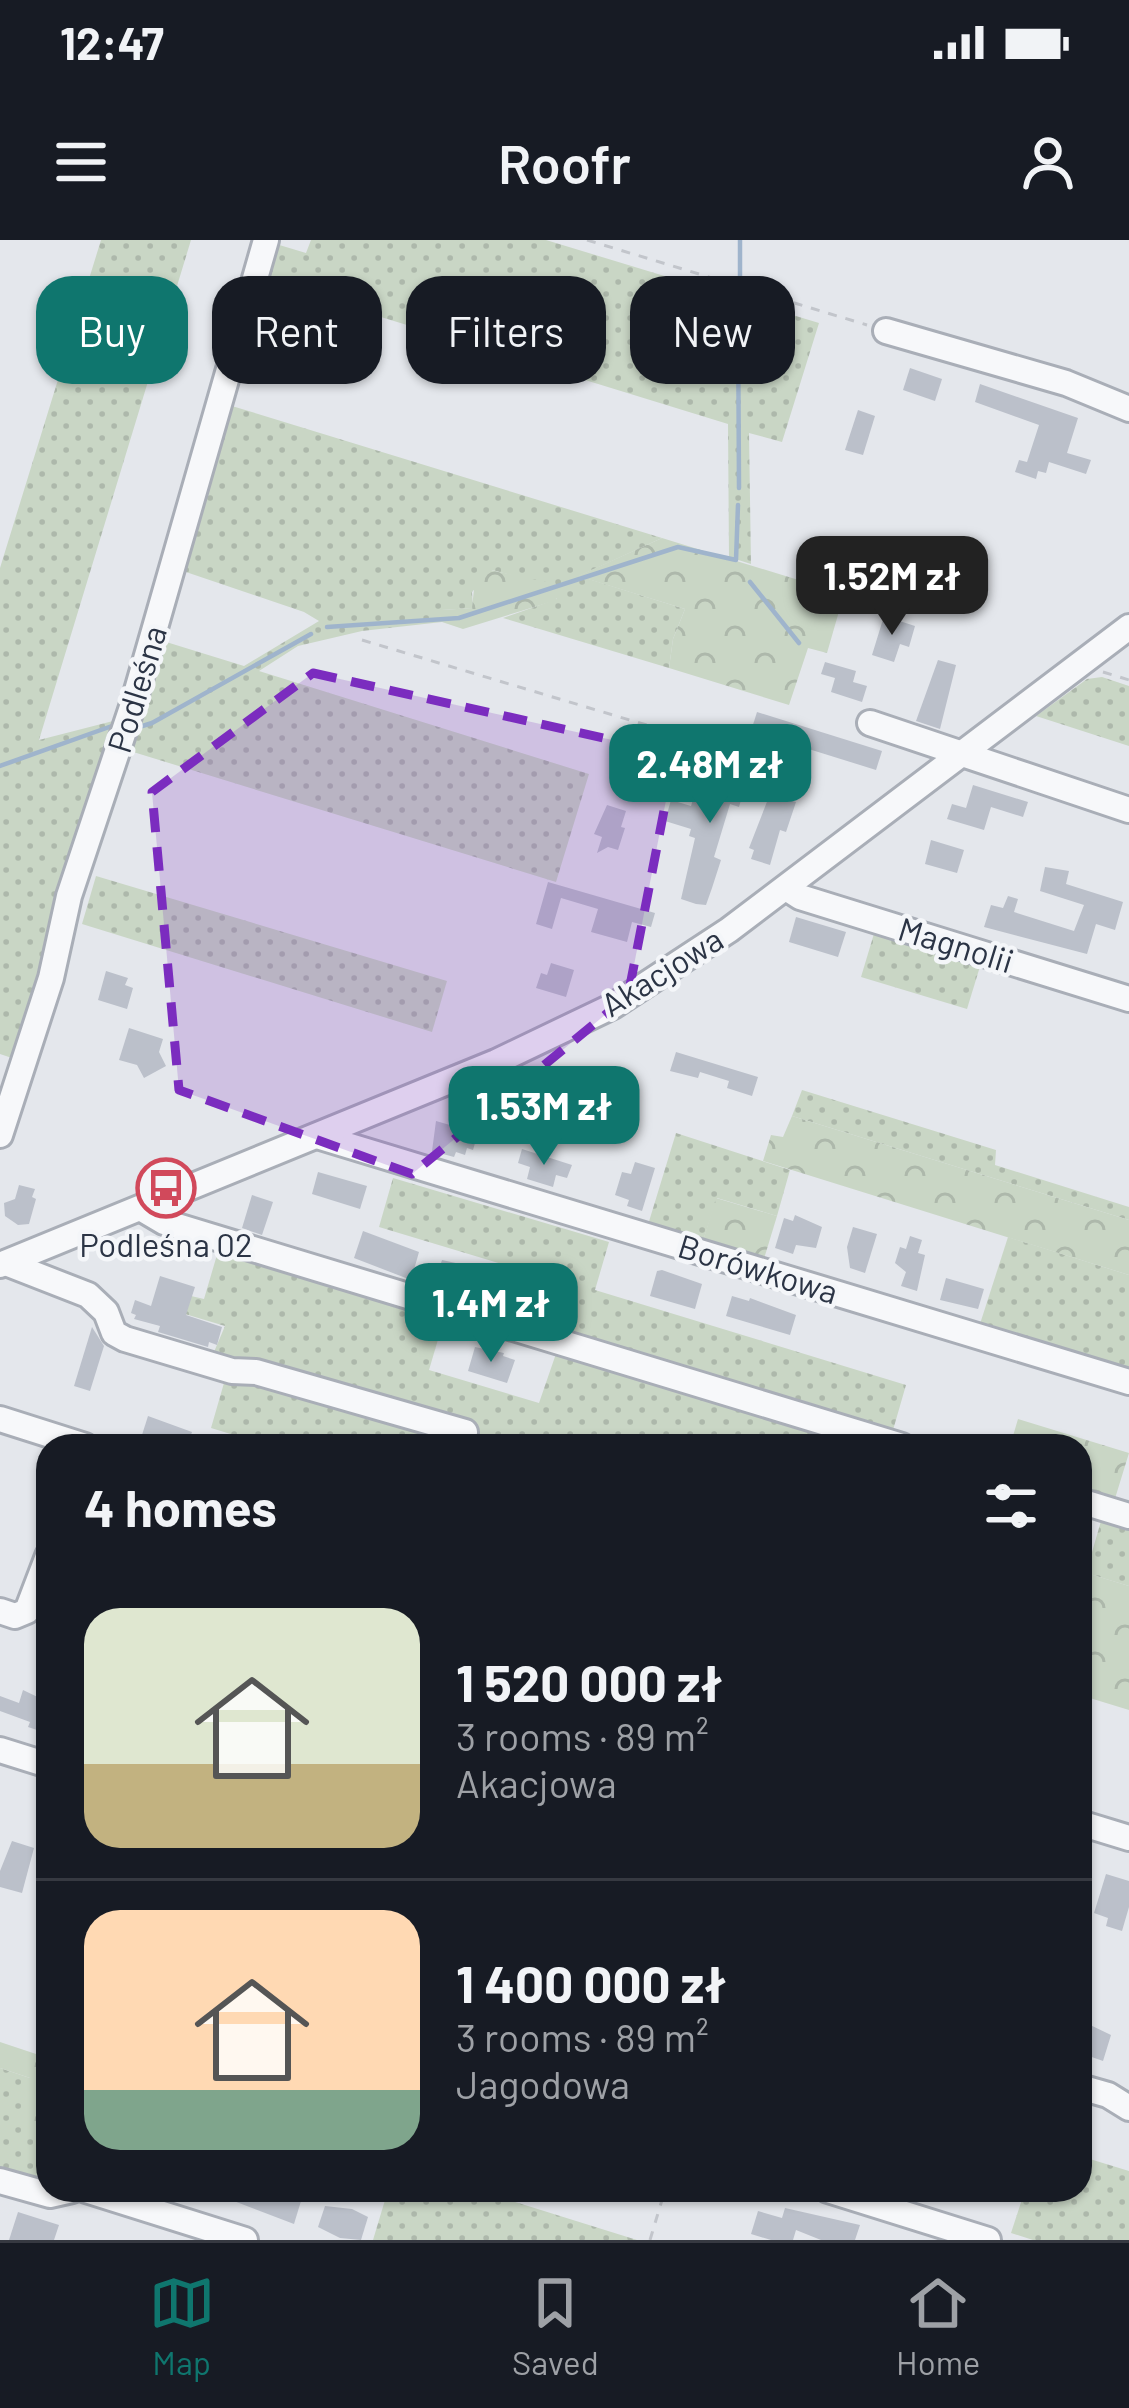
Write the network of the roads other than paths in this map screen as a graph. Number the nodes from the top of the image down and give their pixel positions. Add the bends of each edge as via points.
1 (266, 240) edge
2 (886, 332) road end
3 (1129, 409) edge
4 (1129, 627) edge
5 (870, 723) dead end
6 (965, 752) junction
7 (1129, 810) edge
8 (786, 888) junction
9 (1129, 999) edge
10 (0, 1135) edge
11 (317, 1136) junction
12 (142, 1208) junction
13 (3, 1264) edge
14 (1129, 1382) edge
15 (0, 1419) edge
16 (465, 1432) dead end
17 (47, 1434) edge
18 (862, 1434) edge
19 (1092, 1505) edge
20 (1129, 1516) edge
21 (36, 1587) edge
22 (0, 1612) edge
23 (0, 1750) edge
24 (36, 1762) edge
25 (1092, 1827) edge
26 (1129, 1838) edge
27 (1092, 2090) edge
28 (1129, 2108) edge
29 (0, 2181) edge
30 (36, 2190) edge
31 (124, 2202) edge
32 (866, 2202) edge
33 (245, 2240) edge
34 (988, 2240) edge

1 - 10 street, Podleśna
2 - 3 street
4 - 6 street, Akacjowa
5 - 6 street
6 - 7 street
6 - 8 street, Akacjowa
8 - 9 street, Magnolii
8 - 11 street, Akacjowa via 613,1006
11 - 12 street, Akacjowa
11 - 14 street, Borówkowa
12 - 13 street, Akacjowa
12 - 18 street via 164,1222
13 - 16 street via 88,1295 125,1339
15 - 17 street
19 - 20 street
21 - 22 street via 27,1611
23 - 24 street
25 - 26 street
27 - 28 street
29 - 30 street
31 - 33 street
32 - 34 street

